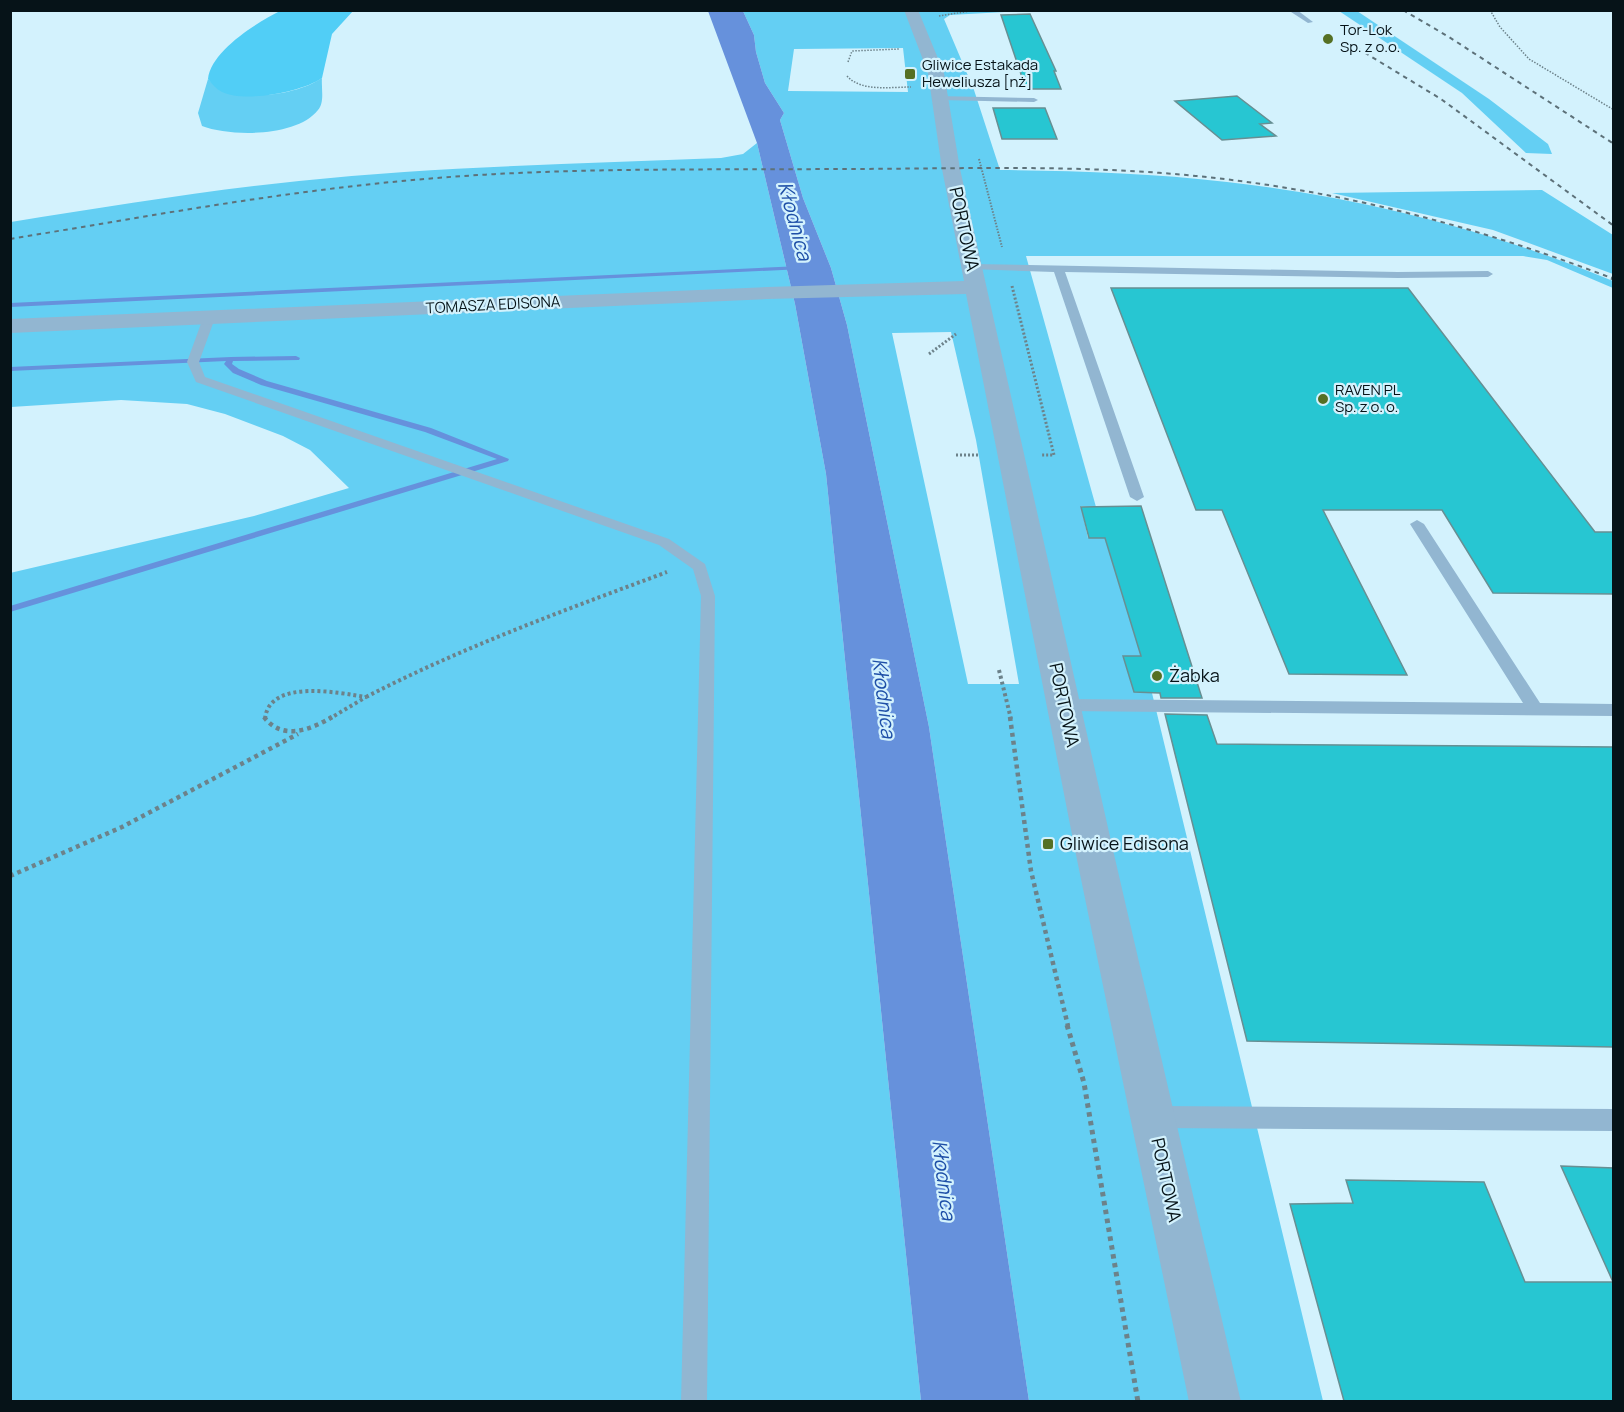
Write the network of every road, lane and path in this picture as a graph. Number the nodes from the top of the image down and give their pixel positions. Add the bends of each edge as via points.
1 (976, 10) edge
2 (1291, 10) edge
3 (1490, 10) edge
4 (961, 11) edge
5 (912, 12) edge
6 (932, 15) edge
7 (1310, 22) dead end
8 (928, 49) junction
9 (848, 62) dead end
10 (847, 76) dead end
11 (940, 93) junction
12 (963, 99) junction
13 (1034, 100) dead end
14 (1614, 110) edge
15 (1007, 267) junction
16 (1058, 268) junction
17 (1488, 274) dead end
18 (975, 277) junction
19 (209, 318) junction
20 (10, 326) edge
21 (962, 330) dead end
22 (929, 354) dead end
23 (1054, 455) dead end
24 (1137, 497) dead end
25 (1417, 524) dead end
26 (693, 562) junction
27 (999, 669) dead end
28 (366, 697) junction
29 (1064, 705) junction
30 (1535, 709) junction
31 (1614, 710) edge
32 (299, 734) junction
33 (10, 876) edge
34 (1153, 1117) junction
35 (1614, 1120) edge
36 (694, 1401) edge
37 (1138, 1401) edge
38 (1215, 1401) edge

1 - 4 path
2 - 7 lane
3 - 14 path via 1529,58
4 - 6 path
5 - 6 street
5 - 8 street, PORTOWA
8 - 9 path via 856,51 849,54
8 - 11 street, PORTOWA
10 - 11 path via 850,82 860,85
11 - 12 lane
11 - 18 street, PORTOWA via 951,169
12 - 13 lane
12 - 15 path
15 - 16 lane
15 - 18 lane
15 - 23 path
16 - 17 lane
16 - 24 lane
18 - 19 street, TOMASZA EDISONA via 872,289
18 - 29 street, PORTOWA
19 - 20 street, TOMASZA EDISONA
19 - 26 lane via 194,358 200,379 664,542
21 - 22 path
25 - 30 lane
26 - 28 path via 518,628
26 - 36 lane via 700,567 708,596
27 - 37 path via 1014,728 1031,871 1084,1083
28 - 32 path
28 - 32 path via 314,690 284,695 268,707 264,718 282,734
29 - 30 lane
29 - 34 street, PORTOWA
30 - 31 lane
32 - 33 path via 122,827
34 - 35 lane
34 - 38 street, PORTOWA

